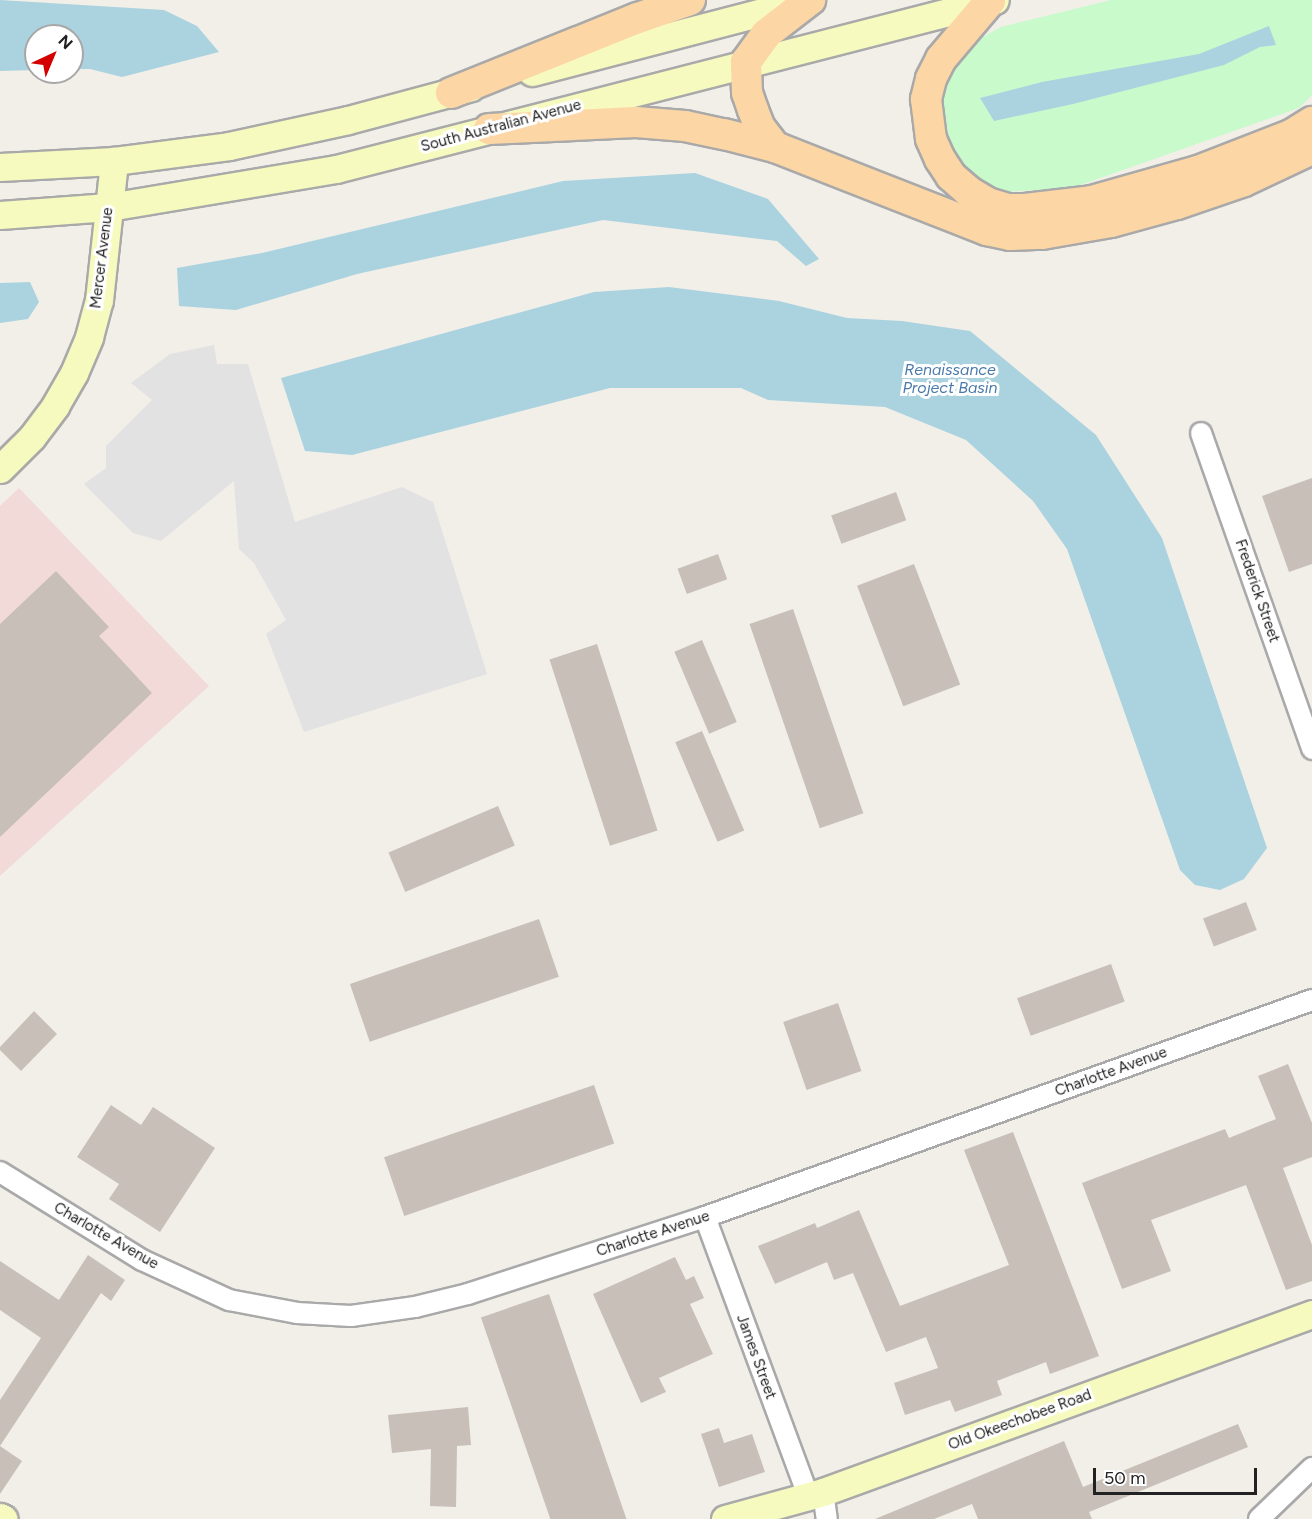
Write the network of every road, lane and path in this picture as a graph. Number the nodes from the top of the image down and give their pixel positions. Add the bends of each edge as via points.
1 (690, 0) edge
2 (810, 0) edge
3 (993, 1) edge
4 (746, 62) junction
5 (451, 93) junction
6 (1312, 122) edge
7 (489, 129) junction
8 (775, 147) junction
9 (1312, 149) edge
10 (114, 161) junction
11 (0, 166) edge
12 (109, 207) junction
13 (0, 215) edge
14 (1201, 433) dead end
15 (0, 469) edge
16 (1312, 749) edge
17 (1312, 1000) edge
18 (0, 1172) edge
19 (705, 1217) junction
20 (1312, 1314) edge
21 (1312, 1468) edge
22 (815, 1494) junction
23 (725, 1519) edge
24 (826, 1519) edge
25 (1259, 1519) edge

1 - 5 main road
2 - 4 main road via 766,34
2 - 5 main road
3 - 4 main road, South Australian Avenue
3 - 6 main road via 941,59 926,99 931,139 940,159 951,176 988,203 1025,209 1092,201 1198,171 1291,135
4 - 7 main road, South Australian Avenue
4 - 8 main road via 747,93 760,128
5 - 10 main road via 229,146
7 - 8 main road via 636,122 685,126
7 - 12 main road, South Australian Avenue via 336,169
8 - 9 main road via 987,231 1010,235 1042,234 1111,222 1177,204 1244,181
10 - 11 main road
10 - 12 main road, Mercer Avenue
12 - 13 main road, South Australian Avenue
12 - 15 main road, Mercer Avenue via 99,300 78,364 32,437
14 - 16 street, Frederick Street
17 - 19 street, Charlotte Avenue
18 - 19 street, Charlotte Avenue via 142,1260 229,1300 297,1313 351,1316 415,1307 468,1294
19 - 22 street, James Street
20 - 22 main road, Old Okeechobee Road
21 - 25 street
22 - 23 main road, Old Okeechobee Road
22 - 24 street, James Street

